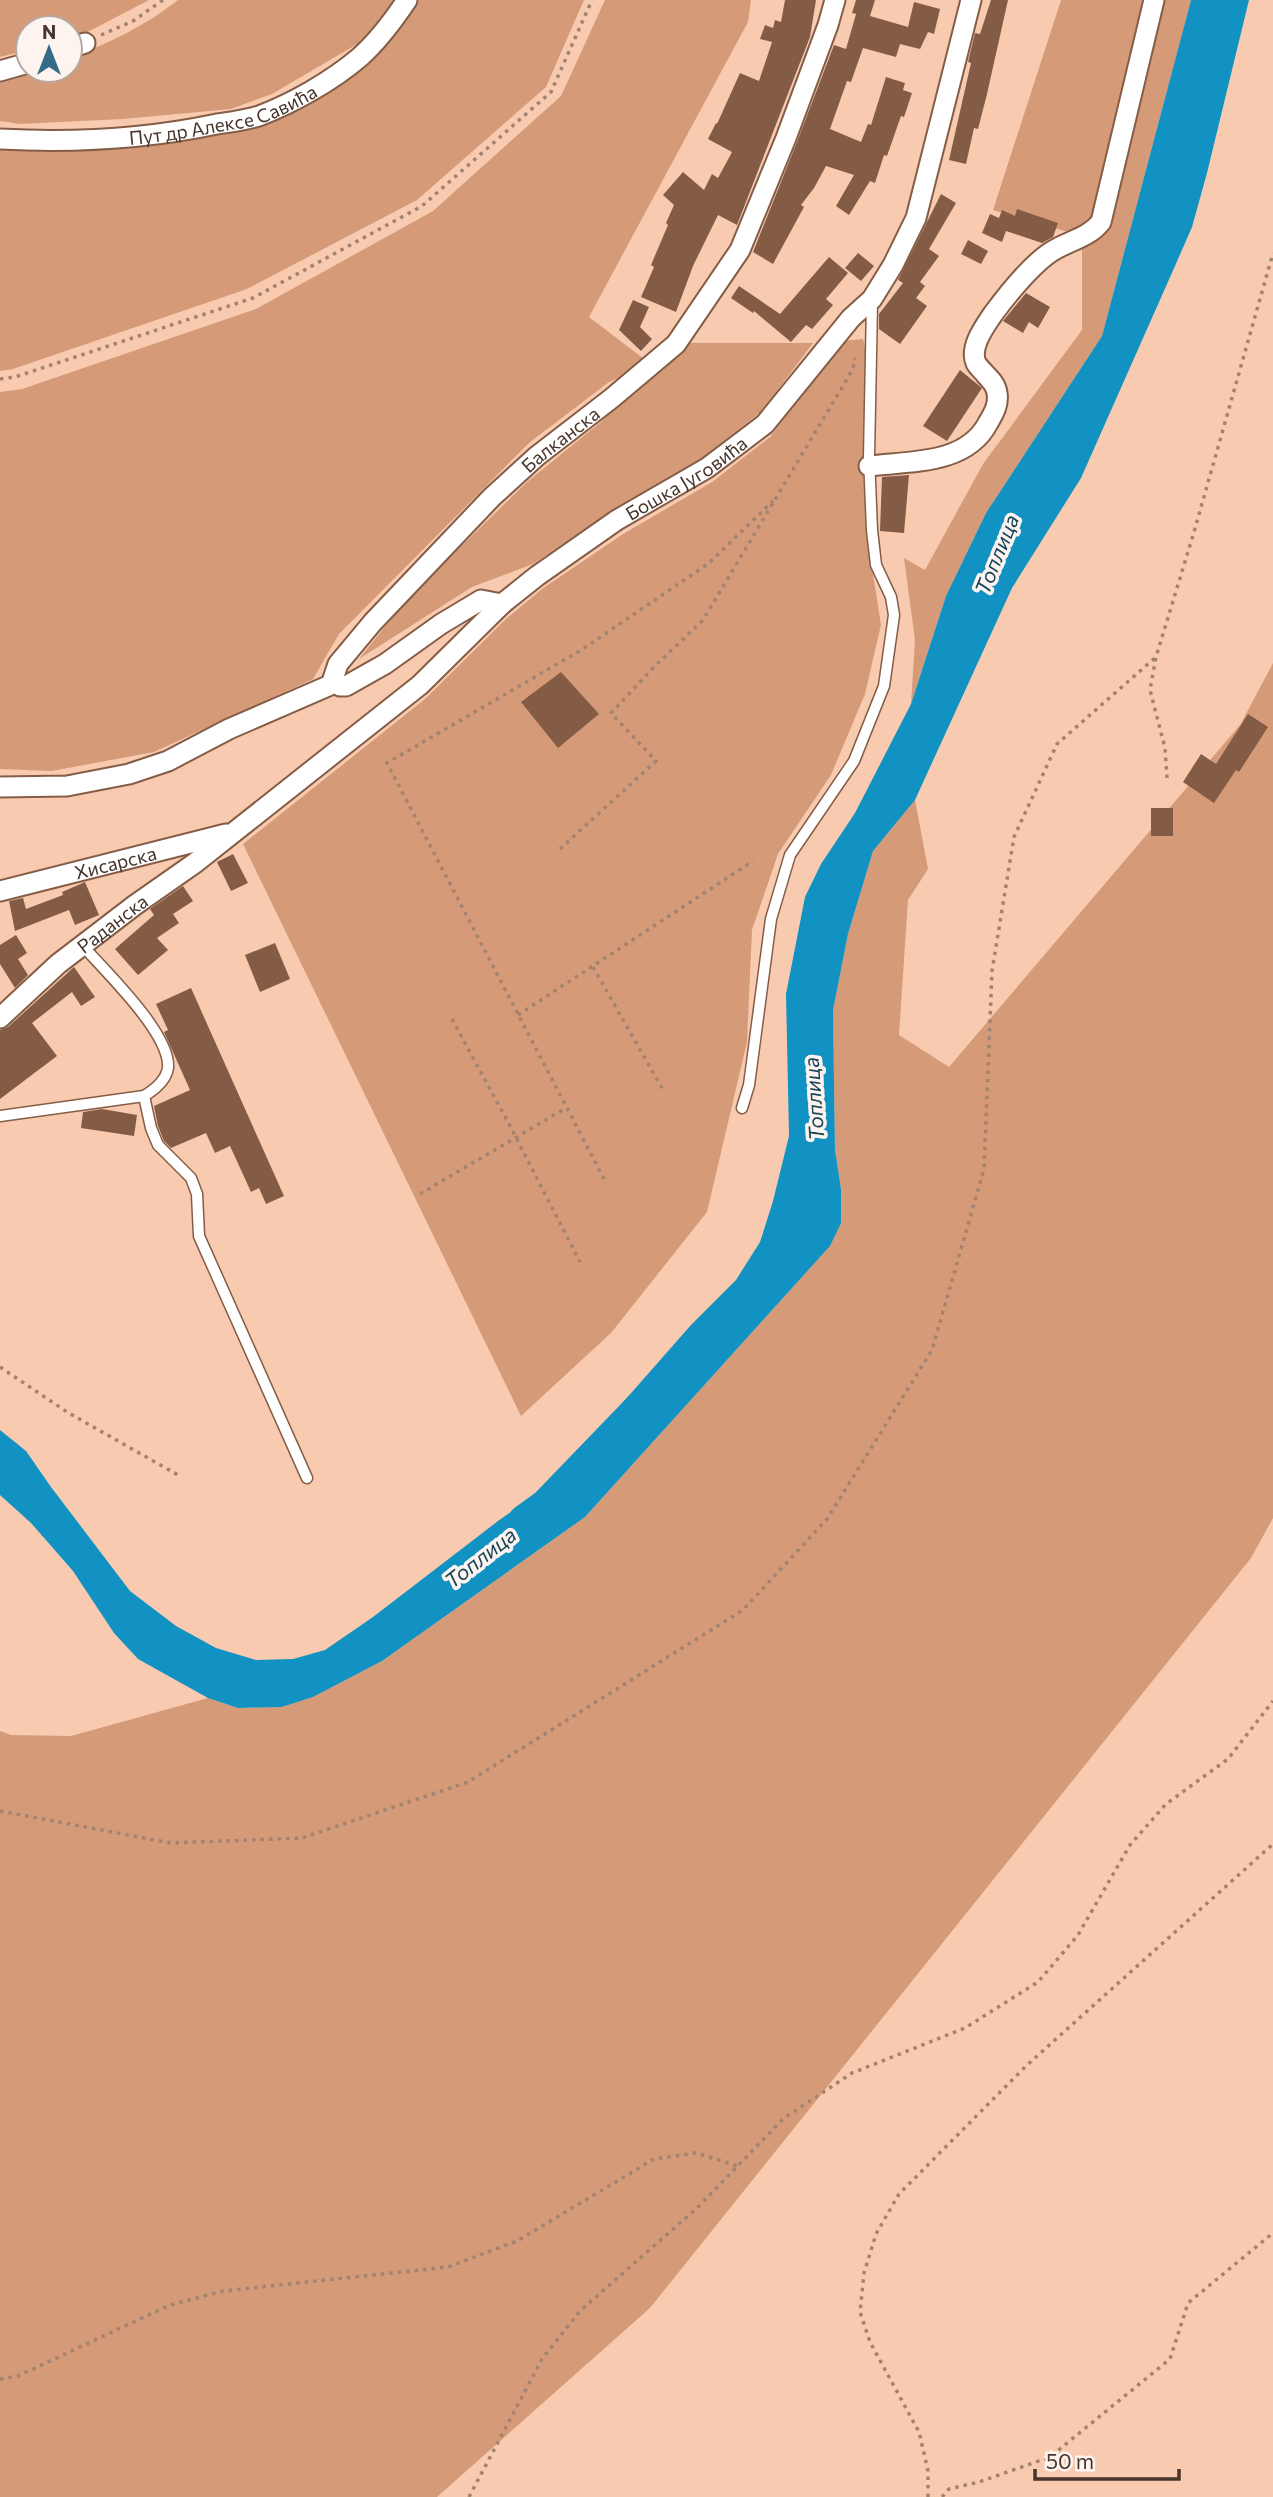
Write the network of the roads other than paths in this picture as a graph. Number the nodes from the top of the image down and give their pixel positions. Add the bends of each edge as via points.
1 (407, 0) edge
2 (835, 0) edge
3 (971, 0) edge
4 (1154, 0) edge
5 (0, 139) edge
6 (872, 299) junction
7 (869, 466) junction
8 (502, 604) junction
9 (335, 683) junction
10 (0, 787) edge
11 (230, 833) junction
12 (0, 891) edge
13 (82, 946) junction
14 (0, 1018) edge
15 (144, 1096) junction
16 (741, 1108) dead end
17 (0, 1116) edge
18 (307, 1478) dead end

1 - 5 street, Пут др Алексе Савића via 358,59 257,116 123,138
2 - 9 street, Балканска via 740,250 676,344 492,497 346,652 333,674
3 - 6 street, Бошка Југовића via 916,218
4 - 7 street via 1101,222 1093,232 1054,250 1033,269 994,313 978,340 976,362 997,394 996,409 984,431 976,442 943,457
6 - 7 lane
6 - 8 street, Бошка Југовића via 851,318 765,424 707,468 617,520
7 - 16 lane via 876,565 894,615 884,686 854,761 790,855 771,919 749,1085
8 - 9 street via 481,600 385,664 346,685
8 - 11 street, Бошка Југовића via 420,685
9 - 10 street via 168,761 129,774 67,786
11 - 12 street, Хисарска
11 - 13 street, Раданска
13 - 14 street, Раданска
13 - 15 lane via 150,1022 162,1042 166,1074 159,1086
15 - 17 lane
15 - 18 lane via 158,1145 191,1178 200,1236

